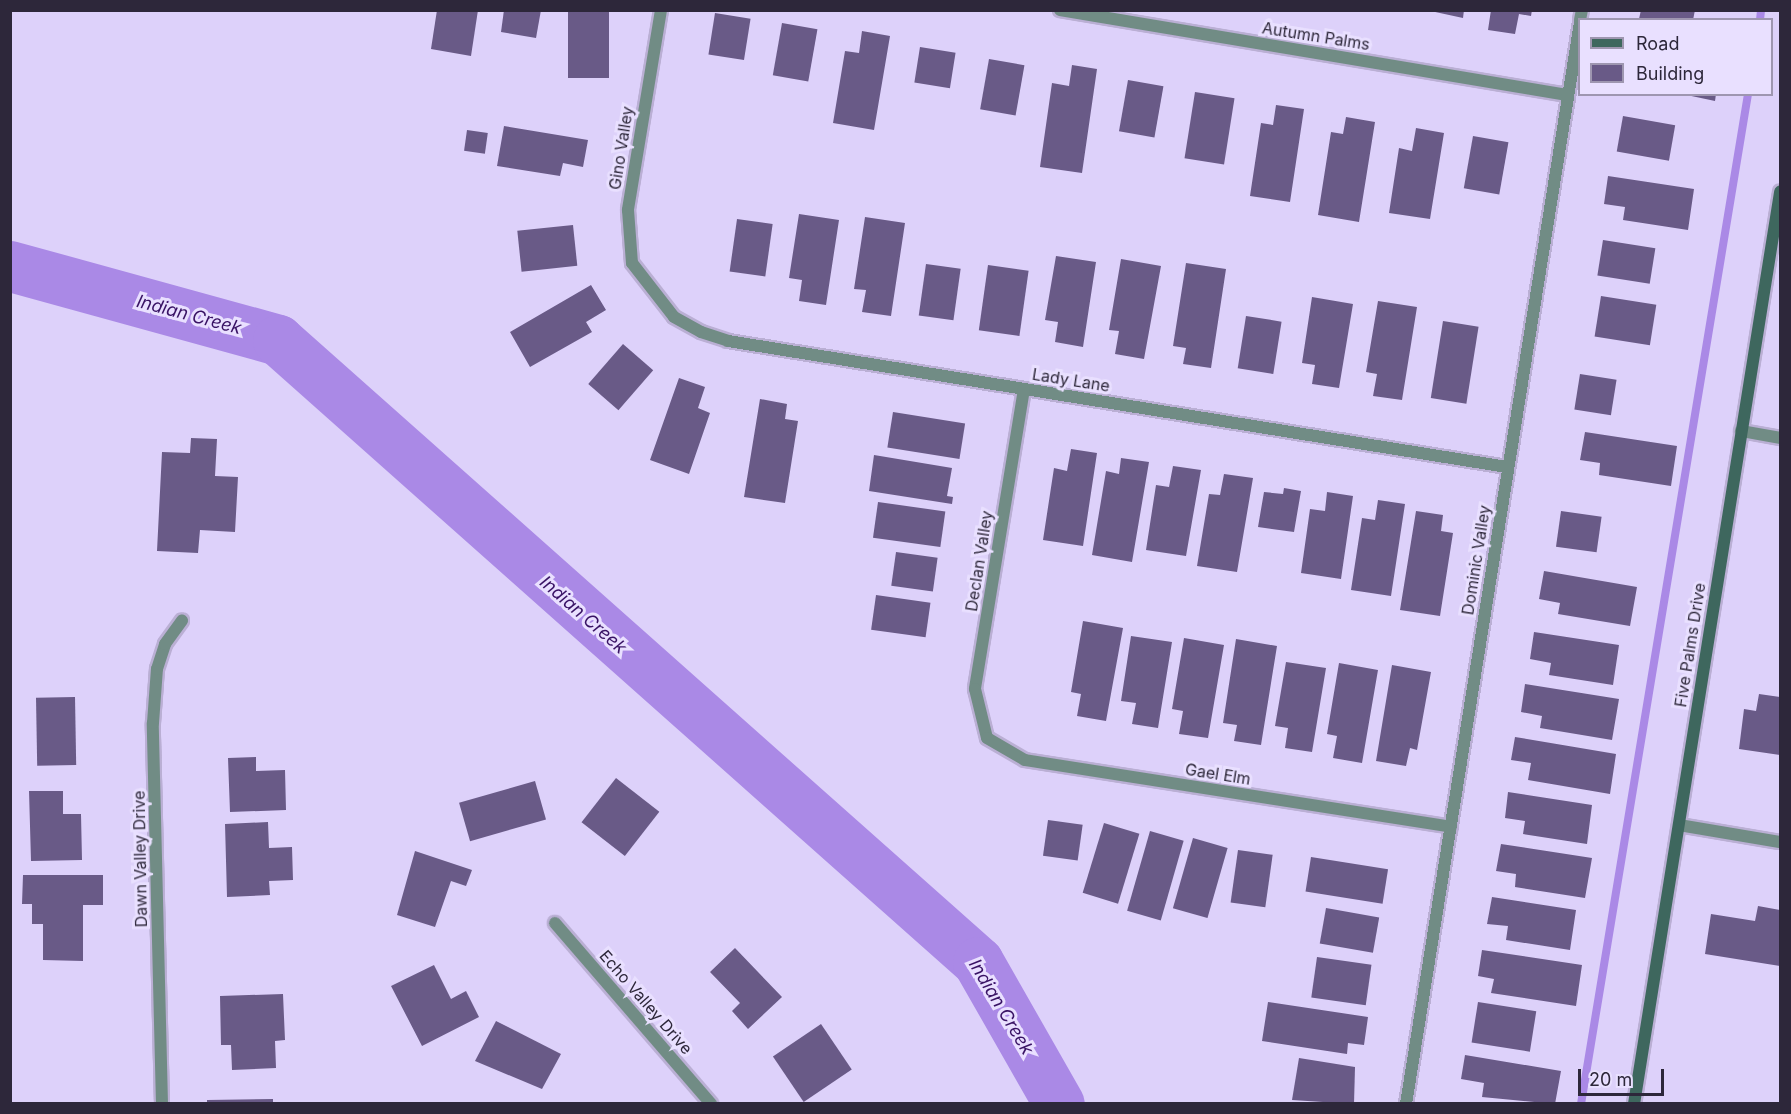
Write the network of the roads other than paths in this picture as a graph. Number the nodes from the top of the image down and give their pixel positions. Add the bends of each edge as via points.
1 (660, 10) edge
2 (1060, 10) edge
3 (1578, 32) edge
4 (1567, 95) junction
5 (1780, 192) edge
6 (647, 288) joint
7 (1024, 389) junction
8 (1741, 431) junction
9 (1780, 438) edge
10 (1507, 467) junction
11 (182, 621) dead end
12 (987, 738) joint
13 (1678, 825) junction
14 (1451, 827) junction
15 (1780, 842) edge
16 (555, 922) dead end
17 (162, 1104) edge
18 (711, 1104) edge
19 (1406, 1104) edge
20 (1634, 1104) edge

1 - 6 street, Gino Valley via 628,210 632,263
2 - 4 street, Autumn Palms
3 - 4 street, Dominic Valley
4 - 10 street, Dominic Valley
5 - 8 street, Five Palms Drive
6 - 7 street, Lady Lane via 674,317 728,341
7 - 10 street, Lady Lane
7 - 12 street, Declan Valley via 975,689
8 - 9 street
8 - 13 street, Five Palms Drive
10 - 14 street, Dominic Valley
11 - 17 street, Dawn Valley Drive via 165,644 157,669 153,723
12 - 14 street, Gael Elm via 1025,760
13 - 15 street
13 - 20 street, Five Palms Drive
14 - 19 street, Dominic Valley
16 - 18 street, Echo Valley Drive

